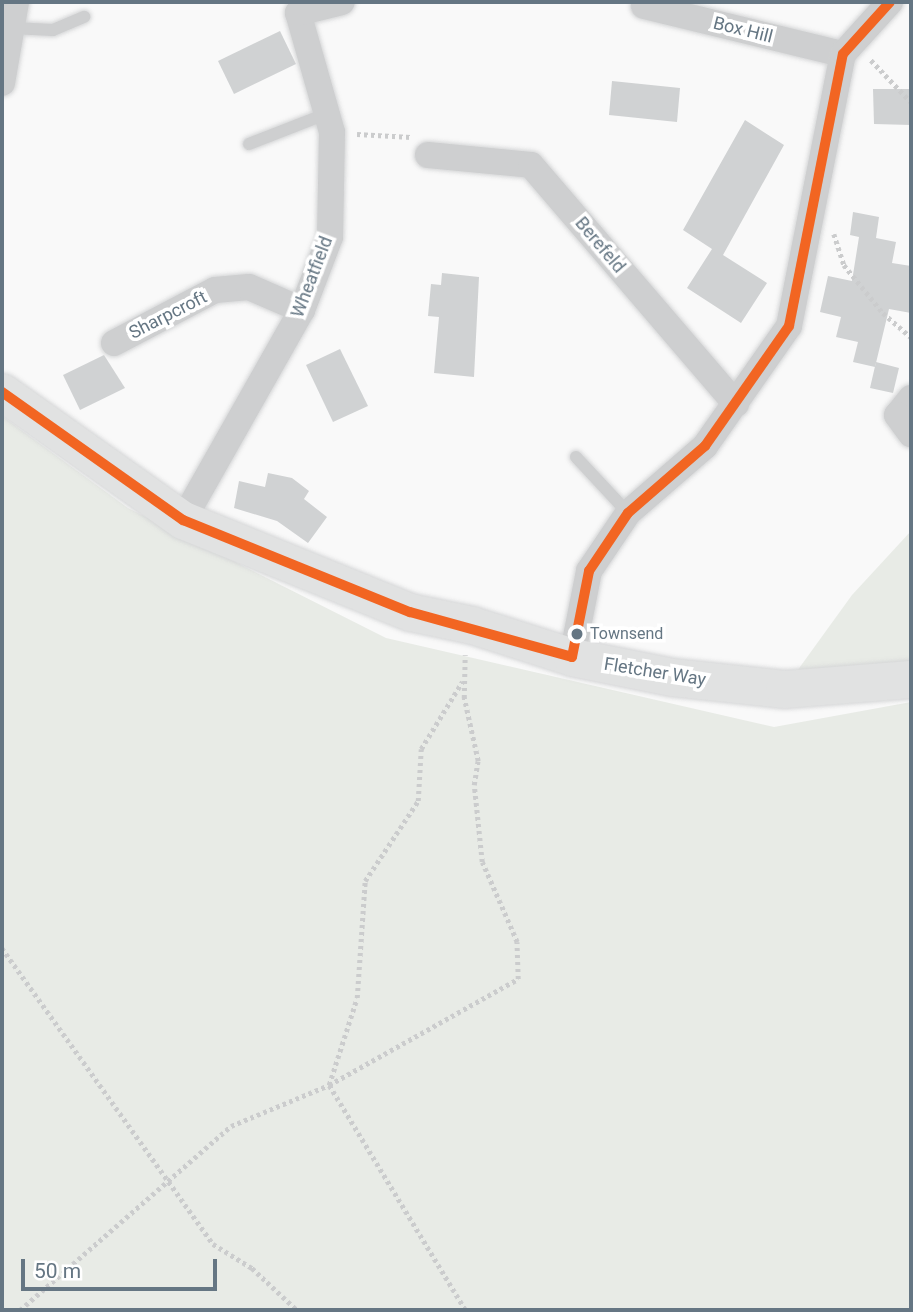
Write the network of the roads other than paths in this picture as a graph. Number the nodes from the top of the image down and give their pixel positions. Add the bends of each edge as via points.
1 (16, 2) edge
2 (342, 2) edge
3 (890, 2) edge
4 (644, 6) dead end
5 (295, 8) edge
6 (84, 17) dead end
7 (13, 28) junction
8 (848, 47) junction
9 (2, 83) edge
10 (329, 123) junction
11 (250, 144) dead end
12 (428, 155) road end
13 (302, 310) junction
14 (114, 343) dead end
15 (2, 392) edge
16 (911, 398) edge
17 (736, 404) junction
18 (911, 434) edge
19 (576, 457) dead end
20 (628, 513) junction
21 (183, 520) junction
22 (572, 657) junction
23 (911, 679) edge

1 - 7 street
2 - 5 street, Wheatfield
3 - 8 street
4 - 8 street, Box Hill
5 - 10 street, Wheatfield
6 - 7 lane via 54,30
7 - 9 street
8 - 17 street via 789,326
10 - 11 lane
10 - 13 street, Wheatfield via 330,237
12 - 17 street, Berefeld via 531,164
13 - 14 street, Sharpcroft via 248,287 215,290
13 - 21 street, Wheatfield
15 - 21 street, Fletcher Way
16 - 18 street via 897,415
17 - 20 street via 705,446
19 - 20 lane
20 - 22 street via 589,571
21 - 22 street, Fletcher Way via 410,612 472,625
22 - 23 street, Fletcher Way via 672,677 783,689

